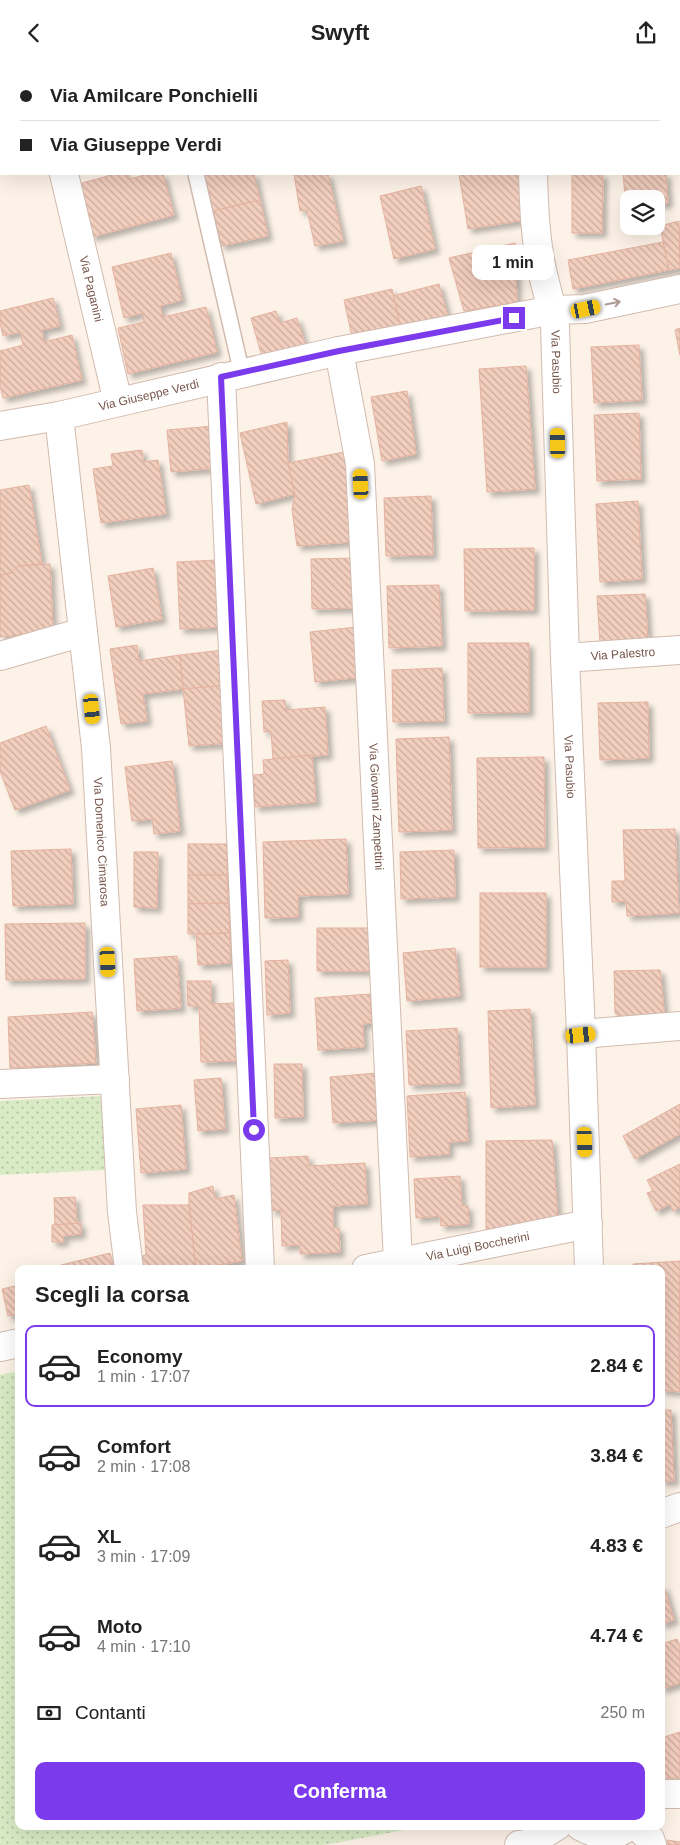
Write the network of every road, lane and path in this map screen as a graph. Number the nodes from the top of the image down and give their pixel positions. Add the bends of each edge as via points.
1 (64, 175) edge
2 (196, 175) edge
3 (533, 175) edge
4 (680, 289) edge
5 (553, 310) junction
6 (339, 351) junction
7 (231, 375) junction
8 (118, 402) junction
9 (58, 416) junction
10 (0, 426) edge
11 (83, 631) junction
12 (680, 650) edge
13 (0, 657) edge
14 (565, 658) junction
15 (680, 1026) edge
16 (581, 1035) junction
17 (115, 1079) junction
18 (0, 1084) edge
19 (588, 1224) junction
20 (398, 1262) junction
21 (129, 1265) edge
22 (260, 1265) edge
23 (384, 1265) edge
24 (589, 1265) edge
25 (15, 1344) edge
26 (0, 1347) edge
27 (665, 1794) edge
28 (680, 1794) edge
29 (550, 1830) edge
30 (587, 1830) edge
31 (624, 1830) edge
32 (641, 1830) edge
33 (519, 1845) edge
34 (652, 1845) edge

1 - 8 street, Via Paganini
2 - 7 lane
3 - 5 street, Via Pasubio via 534,218
5 -> 4 street, Via Giuseppe Verdi via 586,309
5 - 6 street, Via Giuseppe Verdi
5 - 14 street, Via Pasubio
6 - 7 street, Via Giuseppe Verdi
6 - 20 street, Via Giovanni Zampettini via 360,464
7 - 8 street, Via Giuseppe Verdi
7 - 22 street
8 - 9 street, Via Giuseppe Verdi
9 - 10 street, Via Giuseppe Verdi
9 - 11 street, Via Domenico Cimarosa
11 - 13 street
11 - 17 street, Via Domenico Cimarosa via 96,748
12 - 14 street, Via Palestro
14 - 16 street, Via Pasubio
15 - 16 street
16 - 19 street, Via Pasubio
17 - 18 street
17 - 21 street, Via Domenico Cimarosa via 122,1212
19 - 20 street, Via Luigi Boccherini
19 - 24 street, Via Pasubio
20 - 23 street, Via Luigi Boccherini
25 - 26 street
27 - 28 street
29 - 33 street
30 - 31 street via 602,1835
32 - 34 street

